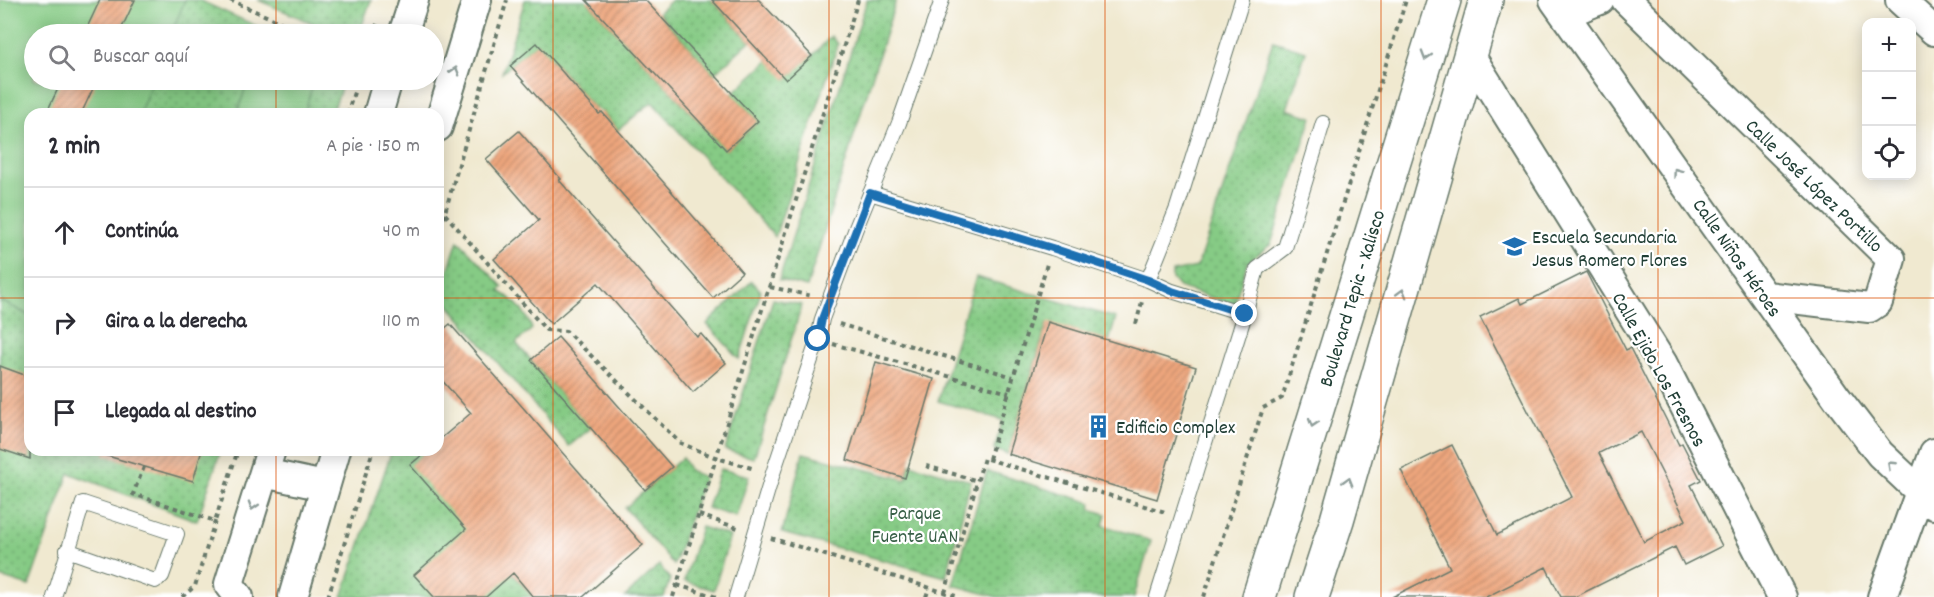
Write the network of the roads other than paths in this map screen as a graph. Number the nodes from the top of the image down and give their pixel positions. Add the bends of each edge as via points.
1 (414, 0) edge
2 (477, 0) edge
3 (942, 0) edge
4 (1242, 0) edge
5 (1444, 0) edge
6 (1486, 0) edge
7 (1600, 0) edge
8 (1626, 0) edge
9 (1900, 0) edge
10 (1559, 7) edge
11 (406, 24) edge
12 (1934, 31) edge
13 (1470, 56) junction
14 (385, 90) edge
15 (380, 108) edge
16 (444, 108) edge
17 (1323, 123) dead end
18 (870, 193) junction
19 (1148, 280) junction
20 (1766, 296) junction
21 (1245, 314) junction
22 (1934, 453) edge
23 (334, 456) edge
24 (267, 461) edge
25 (324, 486) junction
26 (1926, 498) edge
27 (1337, 520) junction
28 (67, 550) junction
29 (228, 593) edge
30 (54, 597) edge
31 (293, 597) edge
32 (736, 597) edge
33 (1157, 597) edge
34 (1259, 597) edge
35 (1312, 597) edge
36 (1323, 597) edge
37 (1782, 597) edge
38 (1882, 597) edge

1 - 11 street
16 -> 2 street
3 - 18 lane
4 - 19 lane via 1177,208
5 -> 34 main road, Boulevard Tepic - Xalisco
6 - 13 main road
7 - 10 street
8 - 20 street, Calle José López Portillo via 1891,260 1878,302 1869,308
9 - 12 street
20 -> 10 street, Calle Niños Héroes
27 -> 13 main road
13 - 37 street, Calle Ejido Los Fresnos via 1663,364
14 - 15 street
17 - 21 lane via 1285,248 1257,269
18 - 19 lane
18 - 32 lane via 822,319
19 - 21 lane
26 -> 20 street, Calle Niños Héroes via 1880,454
21 - 33 lane
22 - 26 street
23 - 25 street
24 - 25 street
24 -> 29 street
25 - 31 street
26 - 38 street
27 - 35 main road
27 - 36 lane via 1337,551
28 - 28 lane via 83,503 177,534 162,576 155,581
28 - 30 lane

